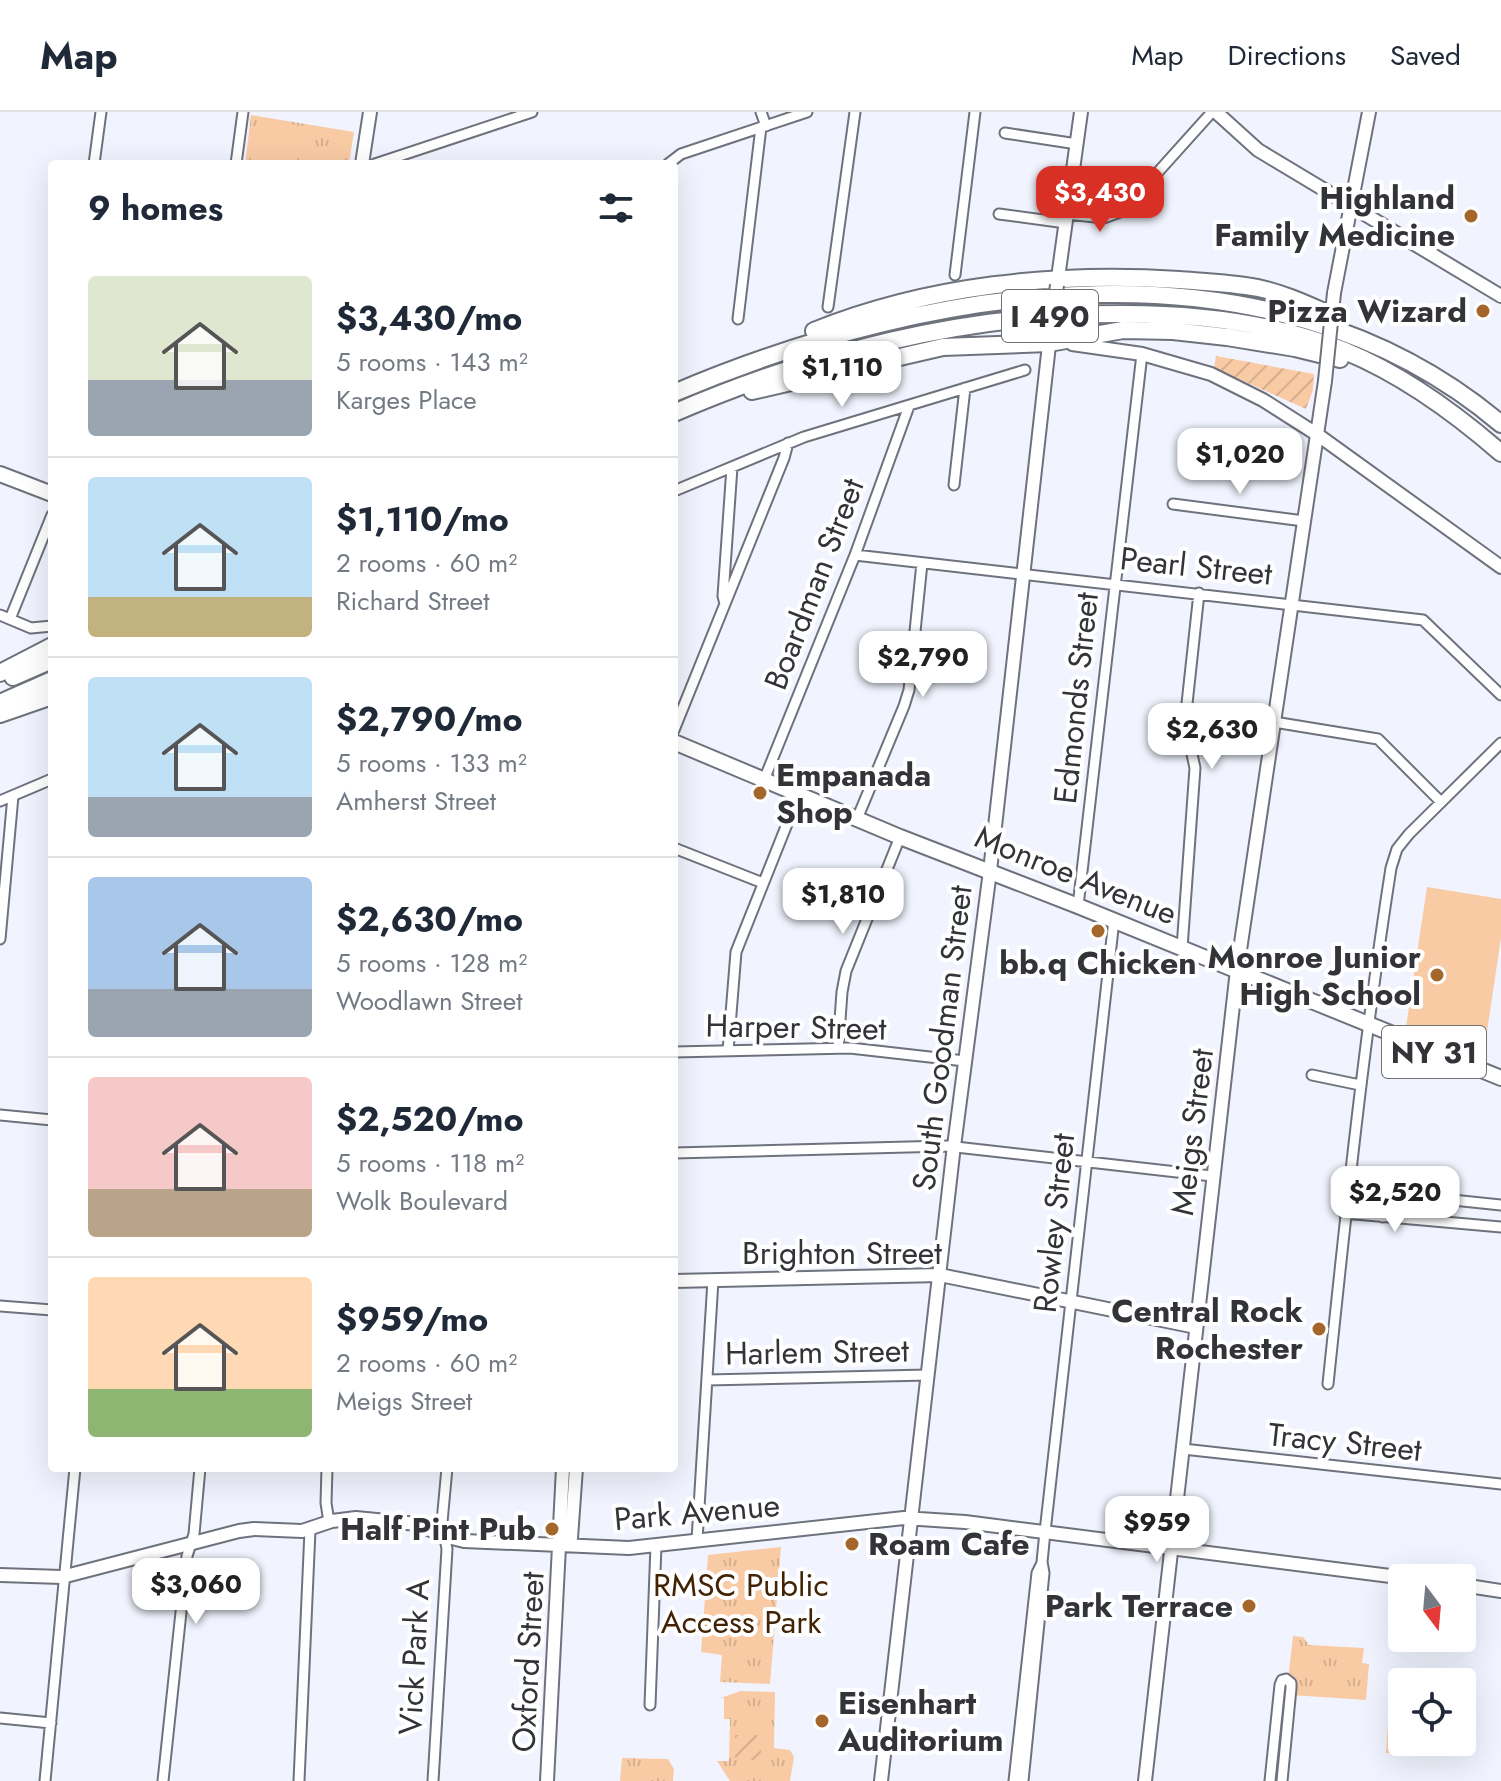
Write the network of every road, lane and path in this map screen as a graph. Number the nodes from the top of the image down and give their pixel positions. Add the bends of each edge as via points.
1 (101, 112) edge
2 (243, 112) edge
3 (370, 112) edge
4 (532, 112) edge
5 (761, 112) edge
6 (807, 112) edge
7 (855, 112) edge
8 (975, 112) edge
9 (1081, 112) edge
10 (1214, 112) edge
11 (1369, 112) edge
12 (764, 127) junction
13 (1005, 133) dead end
14 (1077, 144) junction
15 (95, 160) edge
16 (237, 160) edge
17 (363, 160) edge
18 (387, 160) edge
19 (673, 160) edge
20 (1350, 205) junction
21 (999, 214) dead end
22 (1067, 218) junction
23 (955, 275) dead end
24 (1058, 282) junction
25 (1501, 296) edge
26 (828, 307) dead end
27 (738, 319) dead end
28 (1050, 336) junction
29 (1142, 354) junction
30 (1025, 370) dead end
31 (1433, 373) junction
32 (718, 375) junction
33 (1412, 387) junction
34 (965, 388) junction
35 (678, 391) edge
36 (909, 406) junction
37 (681, 410) edge
38 (1501, 424) edge
39 (1318, 435) junction
40 (788, 443) junction
41 (1501, 453) edge
42 (732, 467) junction
43 (0, 474) edge
44 (954, 485) dead end
45 (678, 489) edge
46 (48, 492) edge
47 (1173, 504) dead end
48 (1304, 521) junction
49 (48, 525) edge
50 (855, 555) junction
51 (922, 563) junction
52 (1501, 567) edge
53 (1023, 574) junction
54 (1115, 583) junction
55 (1199, 593) junction
56 (1291, 603) junction
57 (725, 604) junction
58 (0, 615) edge
59 (10, 619) junction
60 (48, 626) edge
61 (48, 648) edge
62 (48, 662) edge
63 (0, 673) edge
64 (48, 682) edge
65 (0, 683) edge
66 (1501, 695) edge
67 (48, 697) edge
68 (0, 703) edge
69 (0, 714) edge
70 (678, 720) edge
71 (1274, 722) junction
72 (1501, 743) edge
73 (678, 744) edge
74 (764, 780) junction
75 (48, 781) edge
76 (799, 794) junction
77 (13, 796) junction
78 (0, 801) edge
79 (1441, 802) junction
80 (857, 819) junction
81 (900, 837) junction
82 (678, 850) edge
83 (990, 871) junction
84 (763, 883) junction
85 (1078, 906) junction
86 (1114, 920) junction
87 (0, 939) edge
88 (1182, 948) junction
89 (1237, 970) junction
90 (1367, 1025) junction
91 (838, 1048) junction
92 (728, 1051) junction
93 (678, 1052) edge
94 (965, 1061) junction
95 (1312, 1075) dead end
96 (1501, 1078) edge
97 (1360, 1085) junction
98 (0, 1115) edge
99 (48, 1120) edge
100 (954, 1147) junction
101 (678, 1153) edge
102 (1087, 1161) junction
103 (1212, 1176) junction
104 (1347, 1189) junction
105 (1388, 1193) junction
106 (1474, 1202) junction
107 (1498, 1205) edge
108 (1344, 1213) junction
109 (1382, 1217) junction
110 (1499, 1222) edge
111 (1469, 1224) junction
112 (940, 1275) junction
113 (713, 1280) junction
114 (678, 1281) edge
115 (1071, 1301) junction
116 (0, 1306) edge
117 (48, 1310) edge
118 (1196, 1327) junction
119 (928, 1375) junction
120 (707, 1380) junction
121 (1328, 1384) dead end
122 (1183, 1449) junction
123 (75, 1472) edge
124 (200, 1472) edge
125 (327, 1472) edge
126 (447, 1472) edge
127 (563, 1472) edge
128 (576, 1472) edge
129 (1501, 1484) edge
130 (911, 1517) junction
131 (329, 1522) junction
132 (310, 1530) junction
133 (1045, 1532) junction
134 (444, 1536) junction
135 (697, 1540) junction
136 (191, 1543) junction
137 (656, 1545) junction
138 (561, 1546) junction
139 (1173, 1548) junction
140 (1042, 1562) junction
141 (0, 1575) edge
142 (1388, 1576) edge
143 (66, 1577) junction
144 (1476, 1587) edge
145 (1501, 1591) edge
146 (650, 1705) dead end
147 (0, 1718) edge
148 (51, 1723) junction
149 (45, 1781) edge
150 (163, 1781) edge
151 (299, 1781) edge
152 (433, 1781) edge
153 (547, 1781) edge
154 (881, 1781) edge
155 (1014, 1781) edge
156 (1023, 1781) edge
157 (1145, 1781) edge
158 (1270, 1781) edge
159 (1282, 1781) edge

1 - 15 street
2 - 16 street
3 - 17 street
4 - 18 street
5 - 12 street
6 - 12 street
7 - 26 street
8 - 23 street
9 - 14 street, South Goodman Street
10 - 20 street via 1258,150
10 - 22 street via 1117,215
11 - 20 street, Meigs Street
12 - 19 street
12 - 27 street
13 - 14 street
14 - 22 street, South Goodman Street
20 - 25 street
20 - 39 street, Meigs Street, bridge
21 - 22 street
22 - 24 street, South Goodman Street
24 - 28 street, South Goodman Street, bridge
24 - 31 highway via 1159,279 1260,289 1358,328
24 - 32 highway via 951,293 879,308
28 - 29 street
28 - 33 highway via 1123,330 1214,335 1324,355
28 - 37 highway via 935,348
28 - 53 street, South Goodman Street
29 - 39 street via 1211,374
29 - 54 street, Edmonds Street
30 - 34 street
31 - 32 highway, I 490 via 1354,335 1285,312 1214,300 1113,295 1026,299 912,316 814,341
31 - 38 highway, I 490
32 - 35 highway, I 490
33 - 37 highway, I 490 via 1347,352 1265,327 1180,316 1079,314 978,323 879,342 783,370
33 - 41 highway, I 490
34 - 36 street
34 - 44 street
36 - 40 street
36 - 50 street, Boardman Street
39 - 48 street, Meigs Street
39 - 52 street
40 - 42 street
40 - 57 street
42 - 45 street
42 - 57 street
43 - 46 main road
47 - 48 street
48 - 56 street, Meigs Street
49 - 59 street
50 - 51 street, Pearl Street
50 - 74 street, Boardman Street
51 - 53 street, Pearl Street
51 - 80 street via 909,690
53 - 54 street, Pearl Street
53 - 83 street, South Goodman Street
54 - 55 street, Pearl Street
54 - 85 street, Edmonds Street
55 - 56 street, Pearl Street
55 - 88 street via 1185,722 1195,768
56 - 66 street, Pearl Street via 1423,620
56 - 71 street, Meigs Street
57 - 70 street
58 - 59 street
59 - 60 street via 31,628
61 - 63 highway
62 - 65 highway
64 - 68 highway
67 - 69 highway
71 - 79 street via 1378,739
71 - 89 street, Meigs Street
72 - 79 street
73 - 74 main road, Monroe Avenue / NY 31
74 - 76 main road, Monroe Avenue / NY 31
75 - 77 street
76 - 80 main road, Monroe Avenue / NY 31
76 - 84 street
77 - 78 street
77 - 87 street
79 - 90 street via 1395,856
80 - 81 main road, Monroe Avenue / NY 31
81 - 83 main road, Monroe Avenue / NY 31
81 - 91 street via 846,971
82 - 84 street
83 - 85 main road, Monroe Avenue / NY 31
83 - 94 street, South Goodman Street
84 - 92 street via 736,952
85 - 86 main road, Monroe Avenue / NY 31
86 - 88 main road, Monroe Avenue / NY 31
86 - 102 street, Rowley Street
88 - 89 main road, Monroe Avenue / NY 31
89 - 90 main road, Monroe Avenue / NY 31
89 - 103 street, Meigs Street
90 - 96 main road, Monroe Avenue / NY 31
90 - 97 street
91 - 92 street, Harper Street
91 - 94 street, Harper Street
92 - 93 street, Harper Street
94 - 100 street, South Goodman Street
95 - 97 street
97 - 104 street
98 - 99 street
100 - 101 street
100 - 102 street
100 - 112 street, South Goodman Street
102 - 103 street
102 - 115 street, Rowley Street
103 - 118 street, Meigs Street
104 - 105 street
104 - 108 street
105 - 106 street
105 - 109 street via 1378,1205
106 - 107 street
106 - 111 street via 1464,1215
107 - 110 street
108 - 109 street
108 - 121 street
109 - 111 street
110 - 111 street
112 - 113 street, Brighton Street
112 - 115 street, Brighton Street
112 - 119 street, South Goodman Street
113 - 114 street, Brighton Street
113 - 120 street
115 - 118 street, Brighton Street
115 - 133 street, Rowley Street
116 - 117 street
118 - 122 street, Meigs Street
119 - 120 street, Harlem Street
119 - 130 street, South Goodman Street
120 - 135 street
122 - 129 street, Tracy Street
122 - 139 street, Meigs Street
123 - 143 street
124 - 136 street
125 - 131 street
126 - 134 street, Vick Park A
127 - 138 street, Oxford Street
128 - 138 street, Oxford Street via 571,1538
130 - 133 street, Park Avenue
130 - 135 street, Park Avenue
130 - 154 street, South Goodman Street
131 - 132 street, Park Avenue
131 - 134 street, Park Avenue via 412,1522
132 - 136 street, Park Avenue via 249,1530
132 - 151 street
133 - 139 street, Park Avenue
133 - 140 street, Rowley Street
134 - 138 street, Park Avenue
134 - 152 street, Vick Park A
135 - 137 street, Park Avenue
136 - 143 street, Park Avenue
136 - 150 street
137 - 138 street, Park Avenue
137 - 146 street
138 - 153 street, Oxford Street
139 - 142 street, Park Avenue
139 - 157 street, Meigs Street
140 - 155 street
140 - 156 street
141 - 143 street, Park Avenue
143 - 148 street
144 - 145 street
147 - 148 street
148 - 149 street
158 - 159 street via 1280,1685 1286,1679 1291,1688

